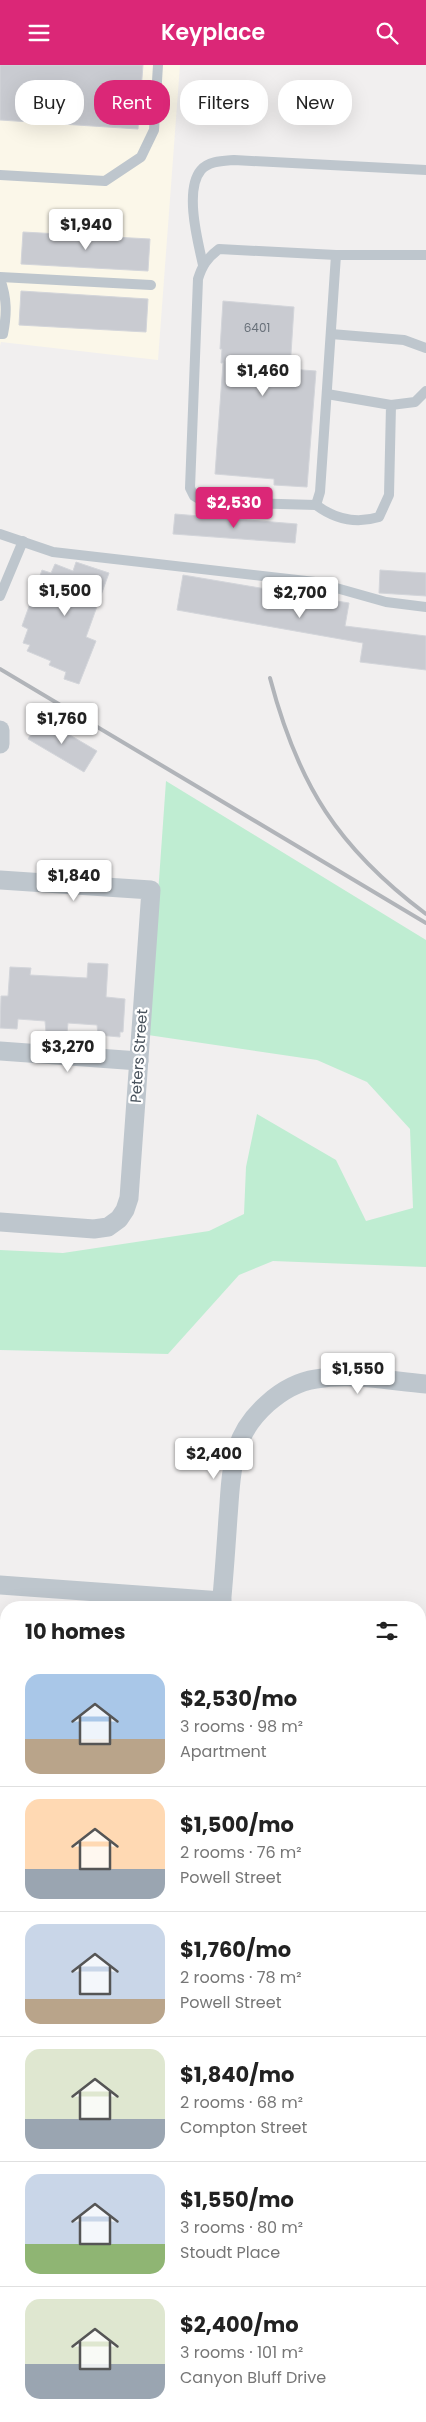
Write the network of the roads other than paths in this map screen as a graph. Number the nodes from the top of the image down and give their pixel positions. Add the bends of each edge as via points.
1 (158, 65) edge
2 (426, 170) edge
3 (0, 175) edge
4 (336, 255) junction
5 (426, 255) edge
6 (203, 265) junction
7 (0, 278) edge
8 (150, 285) dead end
9 (0, 334) edge
10 (331, 334) junction
11 (426, 348) edge
12 (426, 391) edge
13 (327, 394) junction
14 (392, 405) junction
15 (316, 505) junction
16 (0, 534) edge
17 (23, 541) junction
18 (0, 597) edge
19 (426, 607) edge
20 (0, 730) edge
21 (0, 745) edge
22 (0, 880) edge
23 (0, 1051) edge
24 (139, 1061) junction
25 (0, 1222) edge
26 (426, 1384) edge
27 (0, 1585) edge
28 (187, 1601) edge
29 (222, 1601) edge

1 - 3 lane via 154,131 141,157 105,181
2 - 6 lane via 234,160 213,162 195,181 194,212
4 - 5 lane
4 - 6 lane via 219,249
4 - 10 lane
6 - 15 lane via 198,279 190,488 194,496 204,502
7 - 8 lane
7 - 9 lane via 7,314
10 - 11 lane via 404,340
10 - 13 lane
12 - 14 lane via 415,402
13 - 14 lane
13 - 15 lane via 320,492
14 - 15 lane via 389,495 379,517 361,522 329,514
16 - 17 lane
17 - 18 lane
17 - 19 lane via 53,552 315,582 386,603
20 - 21 street
22 - 24 street, Peters Street via 150,890
23 - 24 street
24 - 25 street, Peters Street via 128,1197 119,1219 108,1227 94,1229
26 - 29 street via 344,1377 315,1379 286,1390 265,1405 238,1447 232,1471
27 - 28 street

